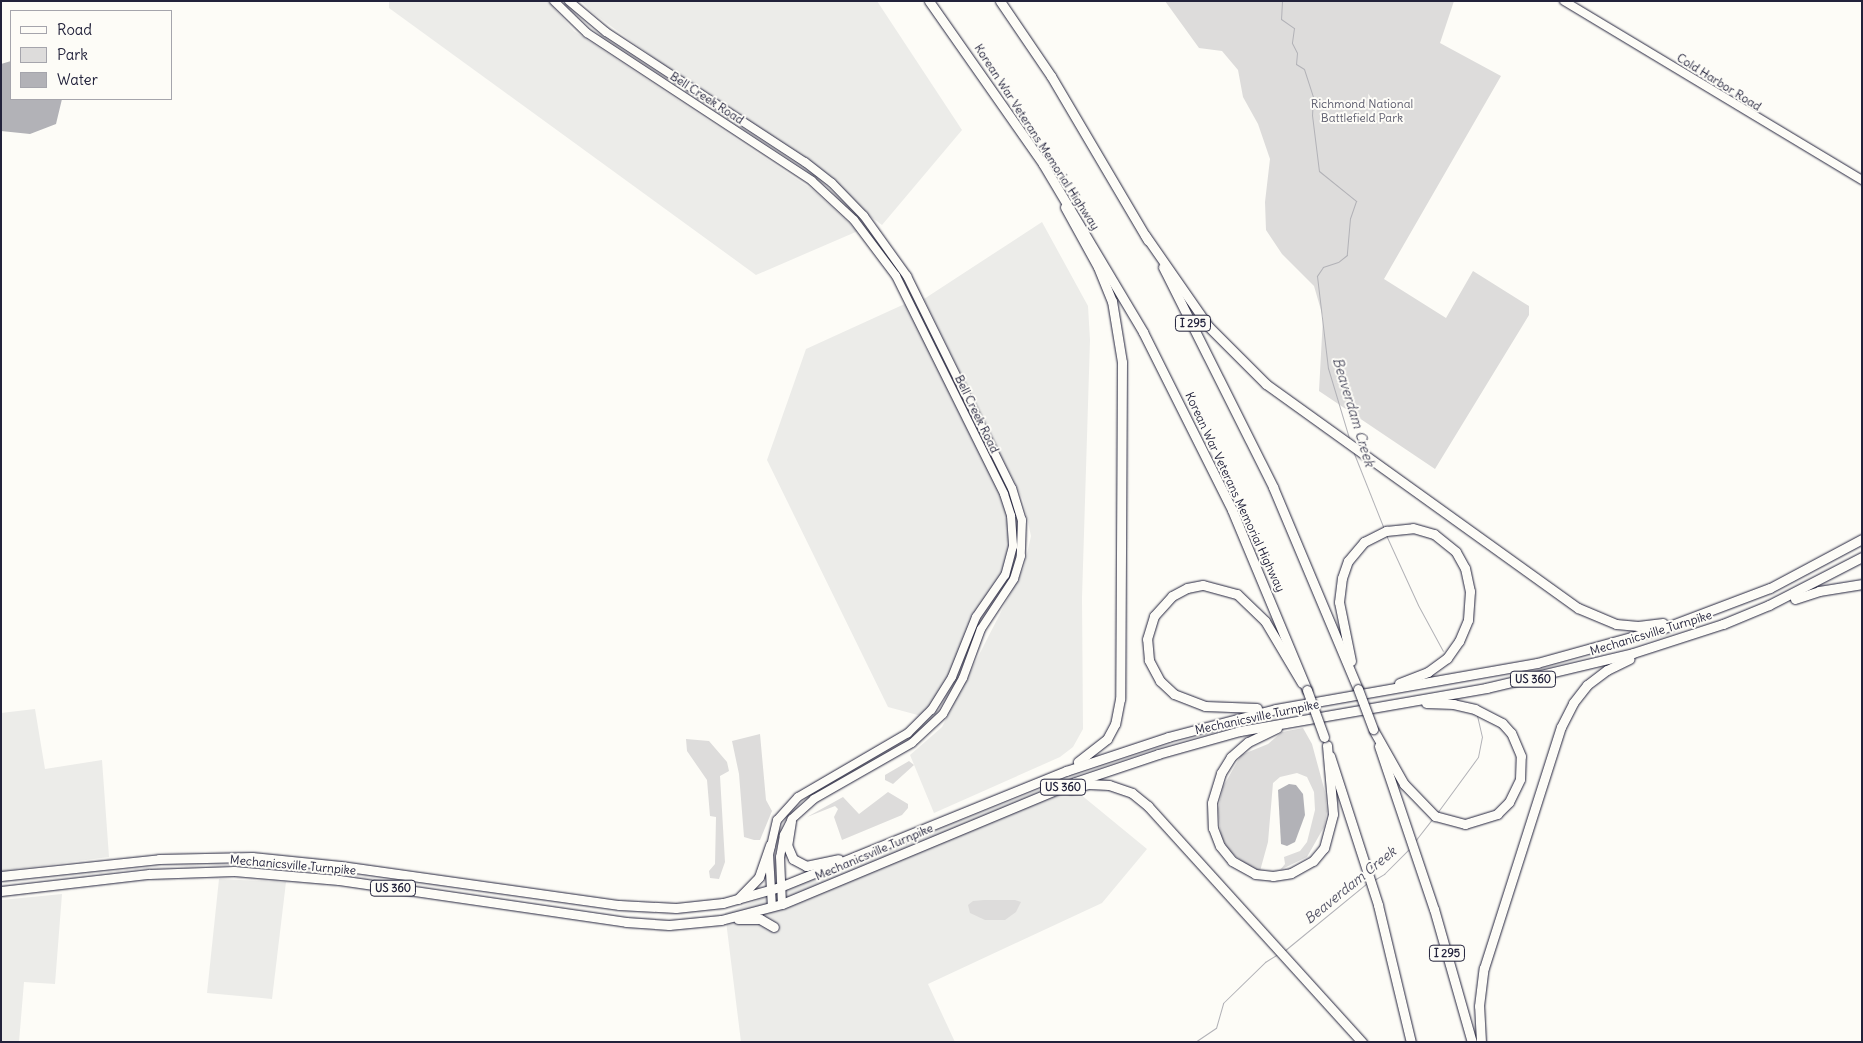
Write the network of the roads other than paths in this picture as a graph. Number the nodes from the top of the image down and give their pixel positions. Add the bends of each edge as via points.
1 (554, 1) edge
2 (569, 1) edge
3 (929, 1) edge
4 (1000, 1) edge
5 (1564, 1) edge
6 (1862, 180) edge
7 (1057, 186) junction
8 (1145, 236) junction
9 (1862, 537) edge
10 (1862, 557) edge
11 (1862, 584) edge
12 (1770, 588) junction
13 (1734, 620) junction
14 (1708, 629) junction
15 (1350, 664) junction
16 (1301, 679) junction
17 (1348, 695) junction
18 (1324, 700) junction
19 (1353, 710) junction
20 (1329, 714) junction
21 (1373, 730) junction
22 (1325, 741) junction
23 (996, 798) junction
24 (791, 821) junction
25 (970, 826) junction
26 (770, 845) junction
27 (863, 853) junction
28 (1, 876) edge
29 (780, 887) junction
30 (1, 891) edge
31 (770, 891) junction
32 (737, 900) junction
33 (782, 904) junction
34 (772, 907) junction
35 (728, 918) junction
36 (774, 927) dead end
37 (1362, 1042) edge
38 (1412, 1042) edge
39 (1472, 1042) edge
40 (1481, 1042) edge

1 - 26 main road, Bell Creek Road via 588,33 812,181 854,220 896,276 1010,511 1013,539 1008,565 1000,584 972,625 958,664 940,698 908,733 792,801 777,820
2 - 24 main road, Bell Creek Road via 601,29 805,162 859,210 908,276 1012,488 1020,511 1023,542 1018,568 1008,590 981,629 958,690 943,714 912,743 814,799
3 - 7 highway, Korean War Veterans Memorial Highway
4 - 8 highway, I 295 via 1051,76
5 - 6 main road, Cold Harbor Road
7 - 16 highway, Korean War Veterans Memorial Highway via 1107,268 1192,424 1253,555
7 - 23 highway via 1070,221 1103,278 1120,338 1120,699 1112,731 1089,756
8 - 12 highway via 1202,317 1233,354 1266,384 1562,597 1604,620 1627,626 1653,625
8 - 15 highway, I 295 via 1246,429
9 - 12 highway, US 360
10 - 13 highway, US 360 via 1797,592
11 - 13 highway via 1808,594
12 - 17 highway, Mechanicsville Turnpike / US 360 via 1699,616 1537,663
13 - 14 highway, Mechanicsville Turnpike / US 360
14 - 19 highway, Mechanicsville Turnpike / US 360 via 1559,673
14 - 40 highway via 1607,670 1580,694 1566,714 1487,959 1480,998
15 - 17 highway via 1341,621 1340,589 1348,561 1368,539 1386,530 1413,528 1441,538 1463,563 1470,591 1465,630 1447,658 1428,672 1404,682
15 - 21 highway, I 295, bridge
16 - 18 highway via 1260,614 1229,590 1212,586 1187,588 1165,602 1150,623 1146,645 1152,668 1166,688 1184,699 1205,706 1242,710
16 - 22 highway, bridge
17 - 18 highway, Mechanicsville Turnpike / US 360
18 - 23 highway, Mechanicsville Turnpike / US 360 via 1168,737
19 - 20 highway, Mechanicsville Turnpike / US 360
19 - 21 highway via 1454,704 1485,713 1506,727 1521,756 1520,779 1514,795 1490,818 1457,824 1441,819 1423,806 1404,784
20 - 22 highway via 1260,735 1238,749 1226,764 1213,793 1212,814 1216,836 1232,861 1255,874 1282,876 1306,866 1319,855 1327,842 1333,820
20 - 25 highway, Mechanicsville Turnpike / US 360 via 1240,731 1158,754 1074,782
21 - 39 highway, I 295 via 1420,864
22 - 38 highway via 1378,905
23 - 27 highway, Mechanicsville Turnpike / US 360
24 - 27 highway via 788,850 793,860 801,865
24 - 29 main road, Bell Creek Road via 782,846
25 - 33 highway, Mechanicsville Turnpike / US 360
25 - 37 highway via 1089,784 1122,788 1148,806
26 - 31 main road, Bell Creek Road
26 - 32 highway via 759,877
27 - 29 highway, Mechanicsville Turnpike / US 360
28 - 32 highway, Mechanicsville Turnpike / US 360 via 230,856 332,865 650,908 689,907
29 - 31 highway, Mechanicsville Turnpike / US 360
29 - 33 main road, Bell Creek Road
30 - 35 highway, Mechanicsville Turnpike / US 360 via 156,874 234,871 339,880 626,922 683,924
31 - 32 highway, Mechanicsville Turnpike / US 360
31 - 34 main road, Bell Creek Road
33 - 34 highway, Mechanicsville Turnpike / US 360
34 - 35 highway, Mechanicsville Turnpike / US 360
35 - 36 highway via 760,919

